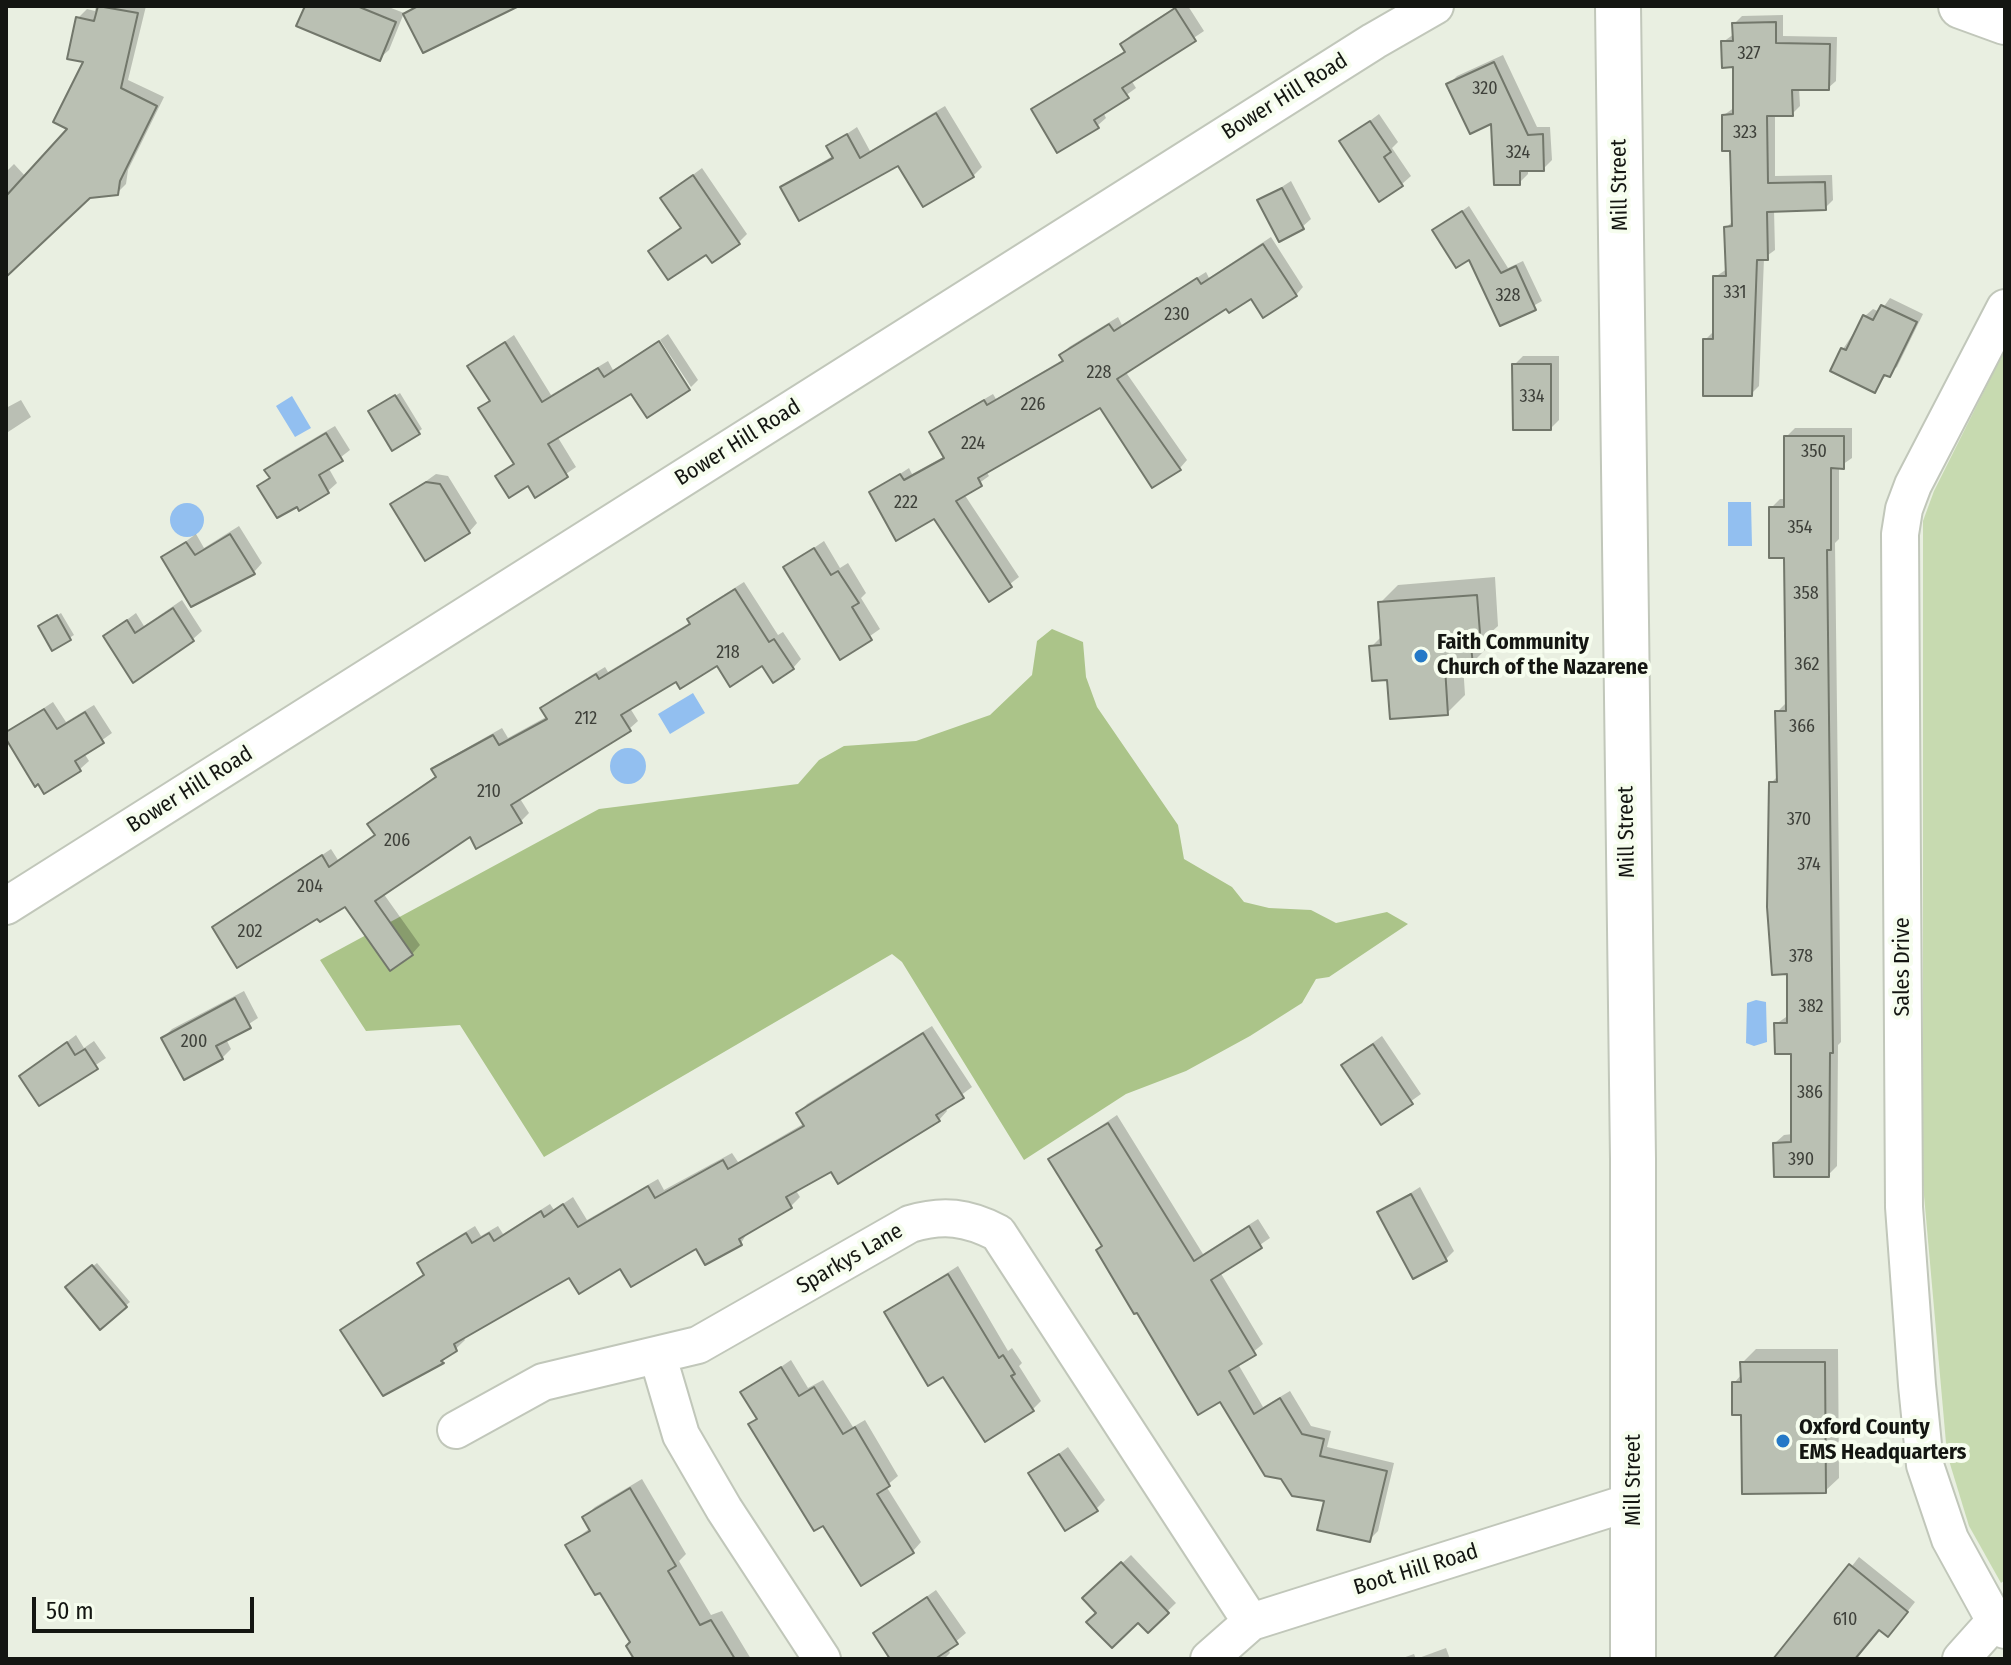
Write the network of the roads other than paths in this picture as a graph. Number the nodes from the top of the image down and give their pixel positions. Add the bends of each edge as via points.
1 (1435, 6) edge
2 (1618, 6) edge
3 (1961, 6) edge
4 (2005, 22) edge
5 (2005, 308) edge
6 (6, 906) edge
7 (658, 1357) junction
8 (456, 1430) dead end
9 (1634, 1501) junction
10 (1251, 1622) junction
11 (2000, 1625) edge
12 (822, 1659) edge
13 (1209, 1659) edge
14 (1633, 1659) edge
15 (1961, 1659) edge

1 - 6 street, Bower Hill Road
2 - 9 main road, Mill Street
3 - 4 main road
5 - 11 street, Sales Drive via 1913,485 1900,534 1904,1207 1917,1385 1925,1465 1950,1539
7 - 8 street, Sparkys Lane via 543,1382
7 - 10 street, Sparkys Lane via 736,1326 910,1224 932,1217 978,1222 998,1233
7 - 12 street via 681,1435
9 - 10 street, Boot Hill Road
9 - 14 main road, Mill Street
10 - 13 street, Boot Hill Road
11 - 15 street

